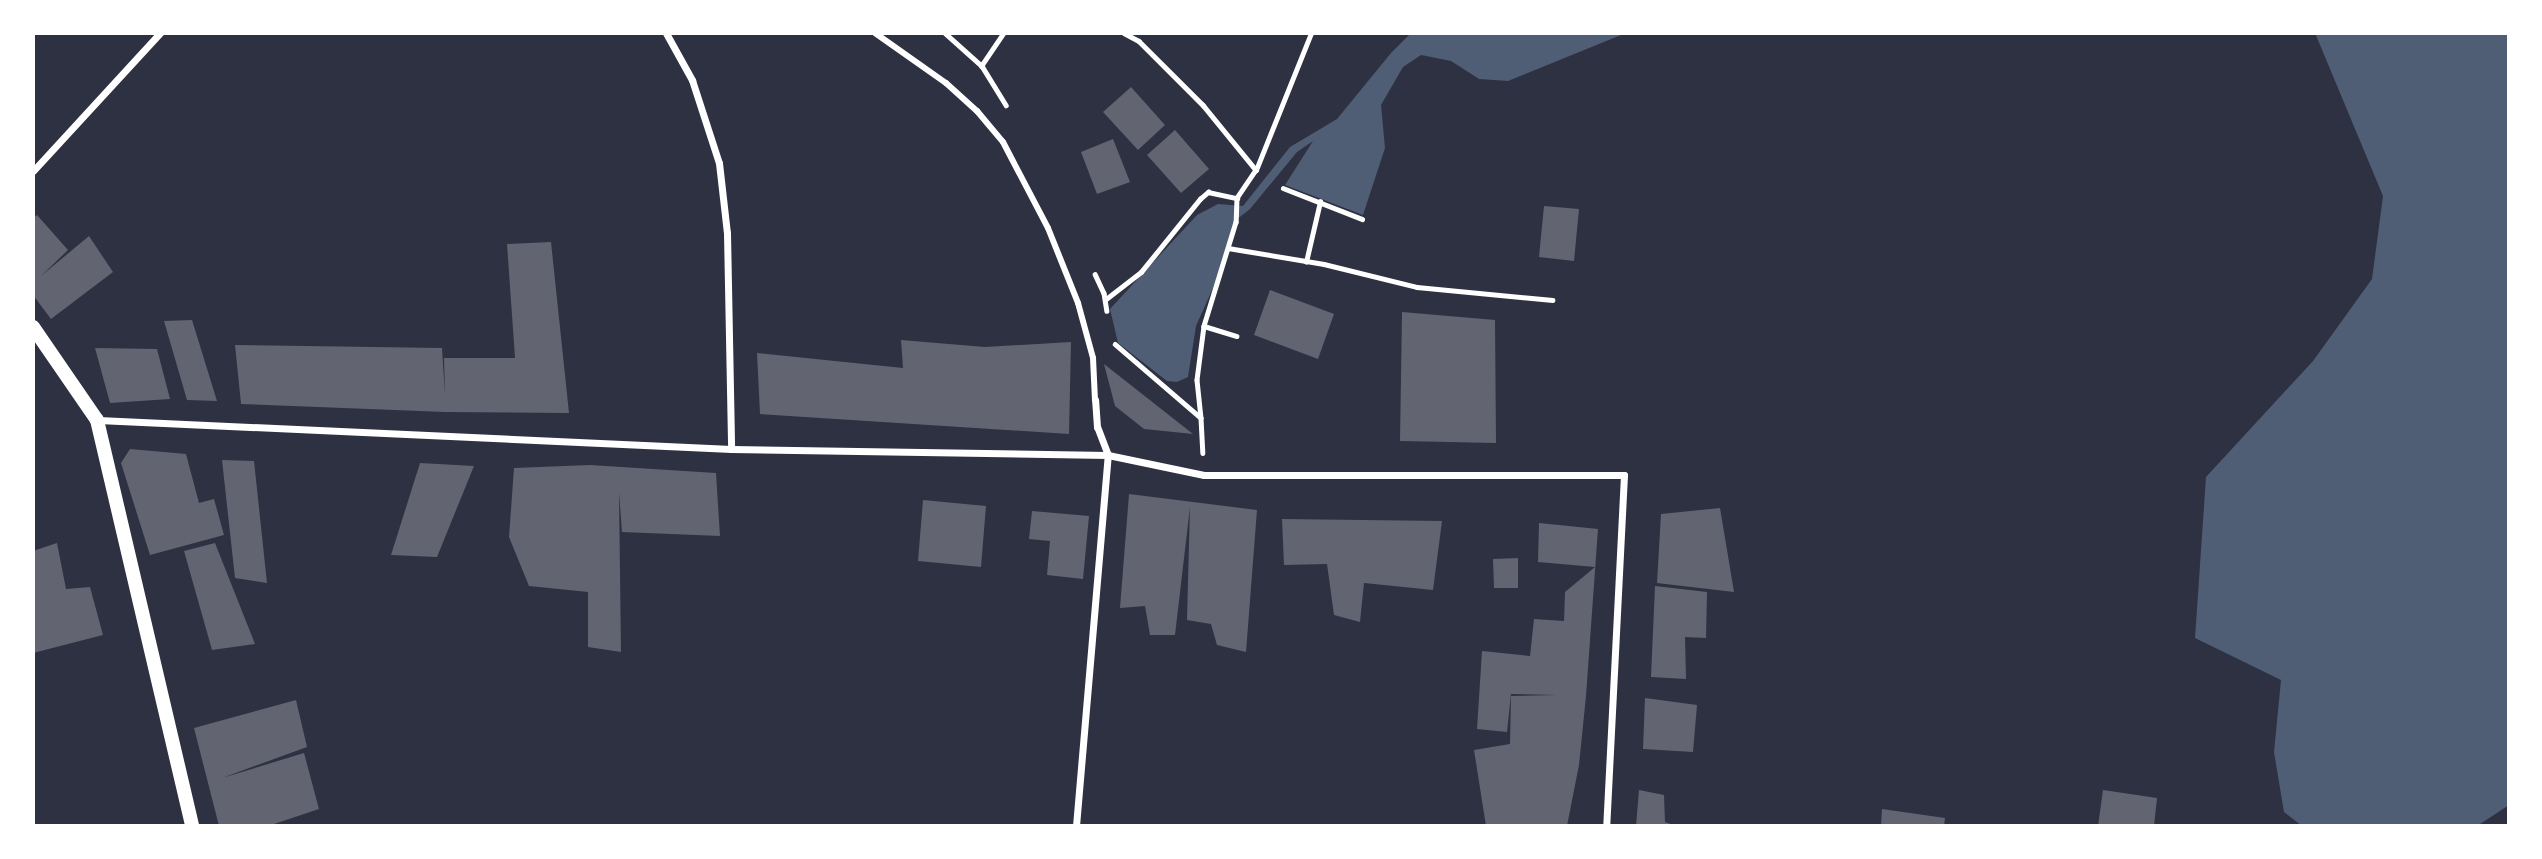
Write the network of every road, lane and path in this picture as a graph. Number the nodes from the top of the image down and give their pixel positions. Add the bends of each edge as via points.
1 (160, 33) edge
2 (666, 33) edge
3 (875, 33) edge
4 (945, 33) edge
5 (1004, 33) edge
6 (1124, 33) edge
7 (1311, 33) edge
8 (982, 66) junction
9 (1010, 111) dead end
10 (1256, 170) junction
11 (33, 171) edge
12 (1283, 188) dead end
13 (1237, 198) junction
14 (1320, 202) junction
15 (1362, 219) dead end
16 (1228, 248) junction
17 (1306, 261) junction
18 (1092, 268) dead end
19 (1106, 299) junction
20 (1552, 300) dead end
21 (1110, 322) dead end
22 (33, 327) edge
23 (1204, 327) junction
24 (1113, 334) dead end
25 (1236, 336) dead end
26 (1095, 400) joint
27 (1201, 418) junction
28 (97, 419) junction
29 (732, 449) junction
30 (1108, 455) junction
31 (1204, 475) junction
32 (191, 826) edge
33 (1076, 826) edge
34 (1606, 826) edge

1 - 11 street
2 - 29 street via 692,80 719,163 727,233
3 - 26 street via 946,83 1003,142 1048,228 1078,303 1093,358
4 - 8 path
5 - 8 path
6 - 10 path via 1139,41 1203,105
7 - 10 path
8 - 9 path
10 - 13 path
12 - 14 path
13 - 16 path
13 - 19 path via 1208,192 1140,272
14 - 15 path
14 - 17 path
16 - 17 path
16 - 23 path
17 - 20 path via 1417,287
18 - 19 path
19 - 21 path
22 - 28 main road
23 - 25 path
23 - 27 path via 1197,380
24 - 27 path via 1116,346
26 - 30 street via 1097,427
27 - 31 path
28 - 29 street
28 - 32 main road
29 - 30 street
30 - 31 street
30 - 33 street
31 - 34 street via 1625,475

